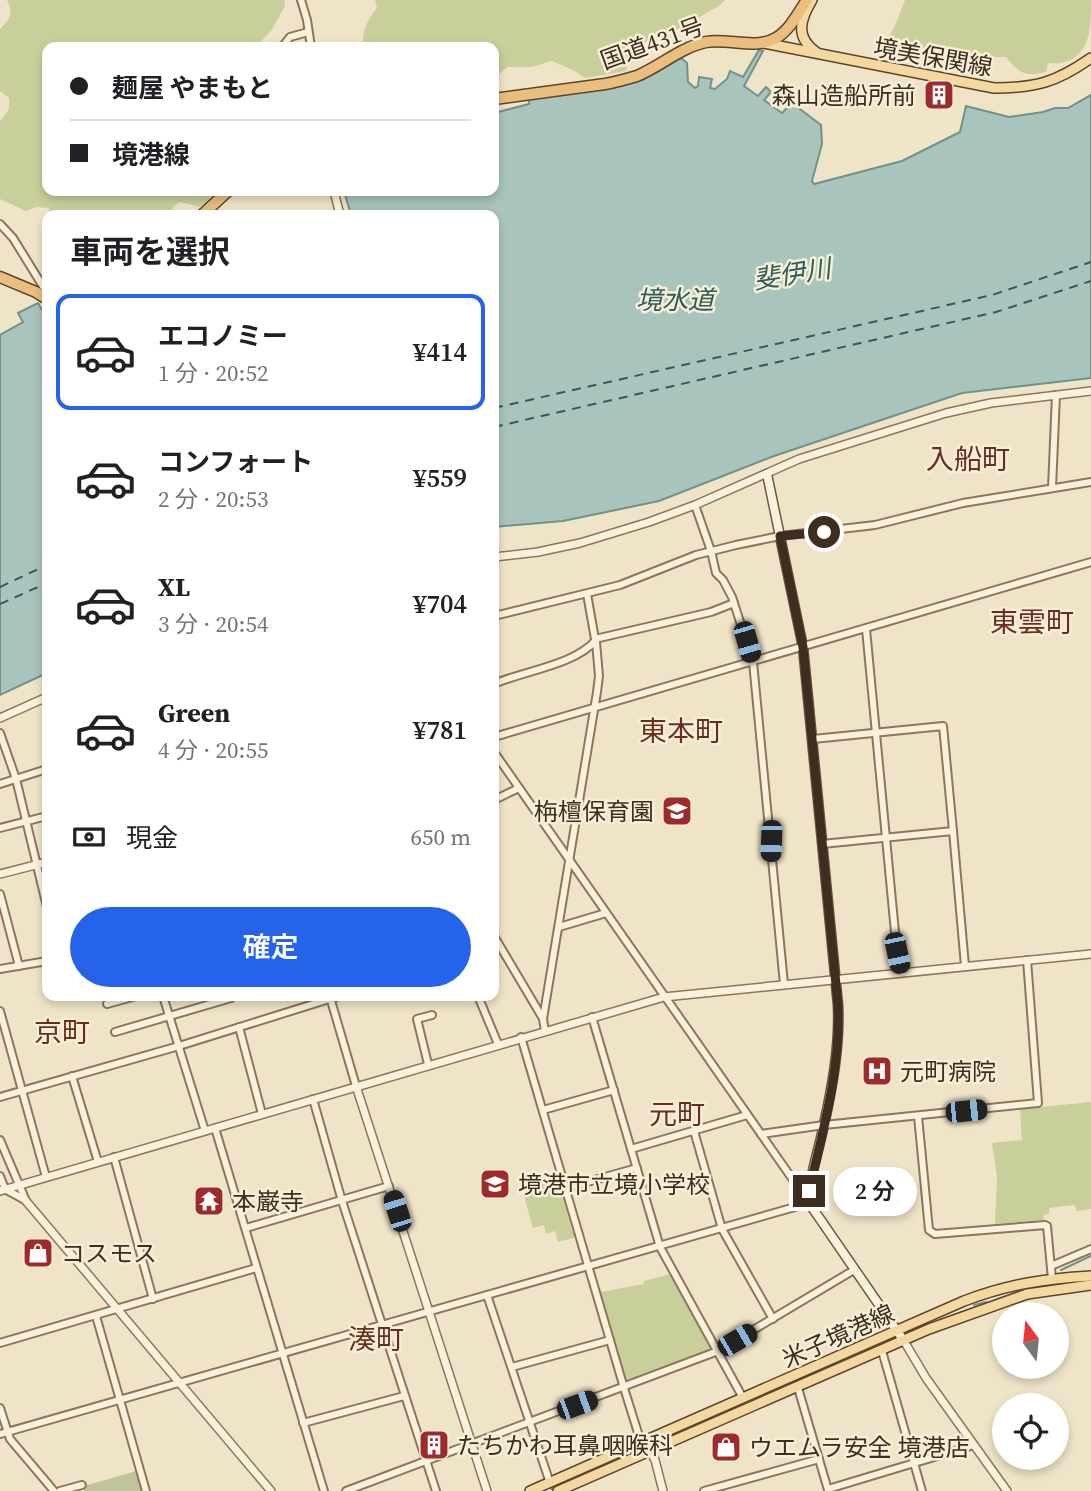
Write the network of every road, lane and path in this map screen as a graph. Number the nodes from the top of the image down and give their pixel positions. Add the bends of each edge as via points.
1 (301, 0) edge
2 (810, 0) edge
3 (786, 30) junction
4 (309, 32) junction
5 (286, 42) edge
6 (310, 42) edge
7 (764, 43) junction
8 (794, 50) junction
9 (821, 55) junction
10 (1091, 58) edge
11 (499, 98) edge
12 (223, 196) edge
13 (207, 210) edge
14 (0, 223) edge
15 (0, 277) edge
16 (42, 284) edge
17 (42, 296) edge
18 (1091, 391) edge
19 (1056, 395) junction
20 (767, 474) junction
21 (1091, 482) edge
22 (1052, 488) junction
23 (695, 505) junction
24 (780, 536) junction
25 (711, 551) junction
26 (499, 556) edge
27 (1091, 562) edge
28 (587, 594) junction
29 (734, 603) junction
30 (499, 615) edge
31 (866, 629) junction
32 (596, 640) junction
33 (803, 647) junction
34 (752, 662) junction
35 (499, 682) edge
36 (42, 700) edge
37 (594, 708) junction
38 (0, 718) edge
39 (877, 732) junction
40 (0, 733) edge
41 (499, 736) edge
42 (813, 739) junction
43 (499, 759) edge
44 (42, 771) edge
45 (16, 779) junction
46 (0, 785) edge
47 (519, 788) junction
48 (499, 798) edge
49 (42, 817) edge
50 (26, 822) junction
51 (0, 828) edge
52 (953, 831) junction
53 (888, 838) junction
54 (822, 844) junction
55 (570, 861) junction
56 (42, 863) edge
57 (37, 864) junction
58 (0, 874) edge
59 (42, 886) edge
60 (0, 894) edge
61 (606, 913) junction
62 (559, 927) junction
63 (499, 944) edge
64 (1091, 954) edge
65 (1027, 960) junction
66 (42, 962) edge
67 (19, 966) junction
68 (965, 966) junction
69 (0, 969) edge
70 (902, 973) junction
71 (835, 979) junction
72 (785, 984) junction
73 (664, 997) junction
74 (118, 1001) edge
75 (165, 1001) edge
76 (221, 1001) edge
77 (318, 1001) edge
78 (331, 1001) edge
79 (480, 1001) edge
80 (107, 1004) dead end
81 (0, 1011) edge
82 (432, 1015) dead end
83 (170, 1017) junction
84 (592, 1017) junction
85 (543, 1019) junction
86 (239, 1027) junction
87 (545, 1031) junction
88 (115, 1032) dead end
89 (522, 1038) junction
90 (498, 1044) junction
91 (179, 1046) junction
92 (428, 1064) junction
93 (72, 1076) junction
94 (356, 1086) junction
95 (21, 1090) junction
96 (614, 1090) junction
97 (0, 1097) edge
98 (313, 1099) junction
99 (543, 1110) junction
100 (262, 1114) junction
101 (747, 1115) junction
102 (918, 1116) junction
103 (824, 1125) junction
104 (215, 1128) junction
105 (205, 1130) junction
106 (694, 1131) junction
107 (761, 1134) junction
108 (0, 1140) edge
109 (631, 1149) junction
110 (114, 1157) junction
111 (98, 1162) junction
112 (637, 1168) junction
113 (0, 1176) edge
114 (46, 1177) junction
115 (19, 1186) junction
116 (389, 1186) junction
117 (566, 1188) junction
118 (3, 1190) edge
119 (809, 1191) junction
120 (26, 1201) junction
121 (342, 1201) junction
122 (809, 1203) junction
123 (246, 1228) junction
124 (722, 1229) junction
125 (660, 1247) junction
126 (1091, 1249) edge
127 (589, 1266) junction
128 (1051, 1266) junction
129 (256, 1268) junction
130 (854, 1270) junction
131 (1091, 1276) edge
132 (1052, 1279) junction
133 (1091, 1285) edge
134 (487, 1295) junction
135 (153, 1299) junction
136 (118, 1309) junction
137 (429, 1312) junction
138 (96, 1316) junction
139 (773, 1319) junction
140 (382, 1326) junction
141 (897, 1331) junction
142 (610, 1340) junction
143 (904, 1341) junction
144 (0, 1343) edge
145 (718, 1351) junction
146 (882, 1351) junction
147 (281, 1354) junction
148 (512, 1367) junction
149 (181, 1382) junction
150 (624, 1388) junction
151 (798, 1388) junction
152 (404, 1395) junction
153 (743, 1398) junction
154 (120, 1399) junction
155 (0, 1408) edge
156 (303, 1423) junction
157 (530, 1423) junction
158 (4, 1433) edge
159 (645, 1442) junction
160 (472, 1444) junction
161 (974, 1445) junction
162 (651, 1451) junction
163 (819, 1459) junction
164 (426, 1461) junction
165 (914, 1462) junction
166 (856, 1480) junction
167 (550, 1483) junction
168 (732, 1483) junction
169 (82, 1485) dead end
170 (828, 1490) edge
171 (54, 1491) edge
172 (60, 1491) edge
173 (146, 1491) edge
174 (271, 1491) edge
175 (324, 1491) edge
176 (346, 1491) edge
177 (436, 1491) edge
178 (487, 1491) edge
179 (530, 1491) edge
180 (558, 1491) edge
181 (663, 1491) edge
182 (704, 1491) edge
183 (734, 1491) edge
184 (859, 1491) edge
185 (922, 1491) edge
186 (1007, 1491) edge

1 - 4 street
2 - 3 highway
2 - 9 main road via 800,31 808,46
3 - 7 highway
3 - 8 main road
4 - 5 street
4 - 6 street
7 - 8 main road, 境美保関線
7 - 11 highway, 国道431号 via 704,43 614,82
8 - 9 main road, 境美保関線
9 - 10 main road, 境美保関線 via 994,88 1053,81
12 - 13 highway
14 - 16 street
15 - 17 highway
18 - 19 street
19 - 20 street via 954,411 827,449
19 - 22 street
20 - 23 street
20 - 24 main road
21 - 22 street
22 - 24 street via 874,524
23 - 25 street
23 - 26 street via 580,543
24 - 25 street
24 - 33 main road
25 - 28 street
25 - 29 street via 716,573
27 - 31 street
28 - 30 street
28 - 32 street
29 - 32 street
29 - 34 street
31 - 33 street
31 - 39 street
32 - 35 street via 555,664
32 - 37 street via 599,676
33 - 34 street
33 - 42 main road
34 - 37 street
34 - 72 street
36 - 38 street
37 - 41 street
37 - 55 street
39 - 42 street
39 - 52 street via 943,726
39 - 53 street
40 - 45 street
42 - 54 main road
43 - 47 street
44 - 45 street
45 - 46 street
45 - 50 street
47 - 48 street
47 - 55 street
49 - 50 street
50 - 51 street
50 - 57 street
52 - 53 street
52 - 68 street
53 - 54 street
53 - 70 street
54 - 71 main road
55 - 61 street
55 - 62 street
56 - 57 street
57 - 58 street
57 - 59 street
60 - 67 street
61 - 62 street
61 - 73 street
62 - 85 street
63 - 85 street
64 - 65 street
65 - 68 street
65 - 102 street via 1038,1103
66 - 67 street
67 - 69 street
68 - 70 street
70 - 71 street
71 - 72 street
71 - 103 main road via 839,1026
72 - 73 street
73 - 84 street
73 - 101 street
74 - 80 street
75 - 83 street
76 - 83 street
77 - 86 street
78 - 94 street
79 - 90 street
81 - 95 street
82 - 92 street via 417,1019
83 - 88 street
83 - 91 street
84 - 87 street
84 - 96 street
85 - 87 street
86 - 91 street
86 - 100 street
87 - 89 street
89 - 90 street
89 - 99 street
90 - 92 street
91 - 93 street
91 - 105 street
92 - 94 street
93 - 95 street
93 - 111 street
94 - 98 street
94 - 116 street
95 - 97 street
95 - 114 street
96 - 99 street
96 - 109 street
98 - 100 street
98 - 121 street
99 - 117 street
100 - 104 street
101 - 106 street
101 - 107 street
102 - 103 street
102 - 128 street via 929,1230 935,1234 1045,1225
103 - 107 street
103 - 119 main road
104 - 105 street
104 - 123 street
105 - 110 street
106 - 109 street
106 - 124 street
107 - 119 street via 798,1186
108 - 115 street
109 - 112 street
110 - 111 street
110 - 135 street
111 - 114 street
112 - 117 street
112 - 125 street
113 - 118 street
114 - 115 street
115 - 118 street
115 - 120 street
116 - 121 street
116 - 137 street
117 - 127 street
118 - 120 street
119 - 122 main road
120 - 136 street
121 - 123 street
121 - 140 street
122 - 124 street
122 - 130 main road
123 - 129 street
124 - 125 street
124 - 139 street
125 - 127 street
125 - 145 street
126 - 128 street
127 - 134 street
127 - 142 street
128 - 132 street
129 - 135 street
129 - 147 street
130 - 139 street
130 - 141 main road
131 - 132 main road, 米子境港線
132 - 141 main road, 米子境港線 via 998,1289
133 - 143 main road, 米子境港線 via 1027,1294
134 - 137 street
134 - 148 street
135 - 136 street
136 - 138 street
136 - 149 street
137 - 140 street
137 - 160 street
138 - 144 street
138 - 154 street
139 - 145 street
140 - 147 street
140 - 152 street
141 - 143 main road
141 - 153 main road, 米子境港線
142 - 148 street
142 - 150 street
143 - 146 main road, 米子境港線
143 - 161 street
145 - 150 street
145 - 153 street
146 - 151 main road, 米子境港線
146 - 165 street
147 - 149 street
147 - 156 street
148 - 157 street
149 - 154 street
149 - 174 street
150 - 157 street
150 - 159 street
151 - 162 main road, 米子境港線
151 - 163 street
152 - 156 street
152 - 164 street
153 - 159 main road, 米子境港線
154 - 158 street
154 - 173 street
155 - 158 street
156 - 175 street
157 - 160 street
157 - 167 street
158 - 171 street
159 - 162 street
159 - 167 main road, 米子境港線
160 - 164 street
160 - 178 street
161 - 165 street
161 - 186 street
162 - 180 main road, 米子境港線
162 - 181 street
163 - 168 street
163 - 170 street
164 - 176 street
164 - 177 street
165 - 166 street
165 - 185 street
166 - 170 street
166 - 184 street
167 - 179 main road, 米子境港線
168 - 182 street
168 - 183 street
169 - 172 street

